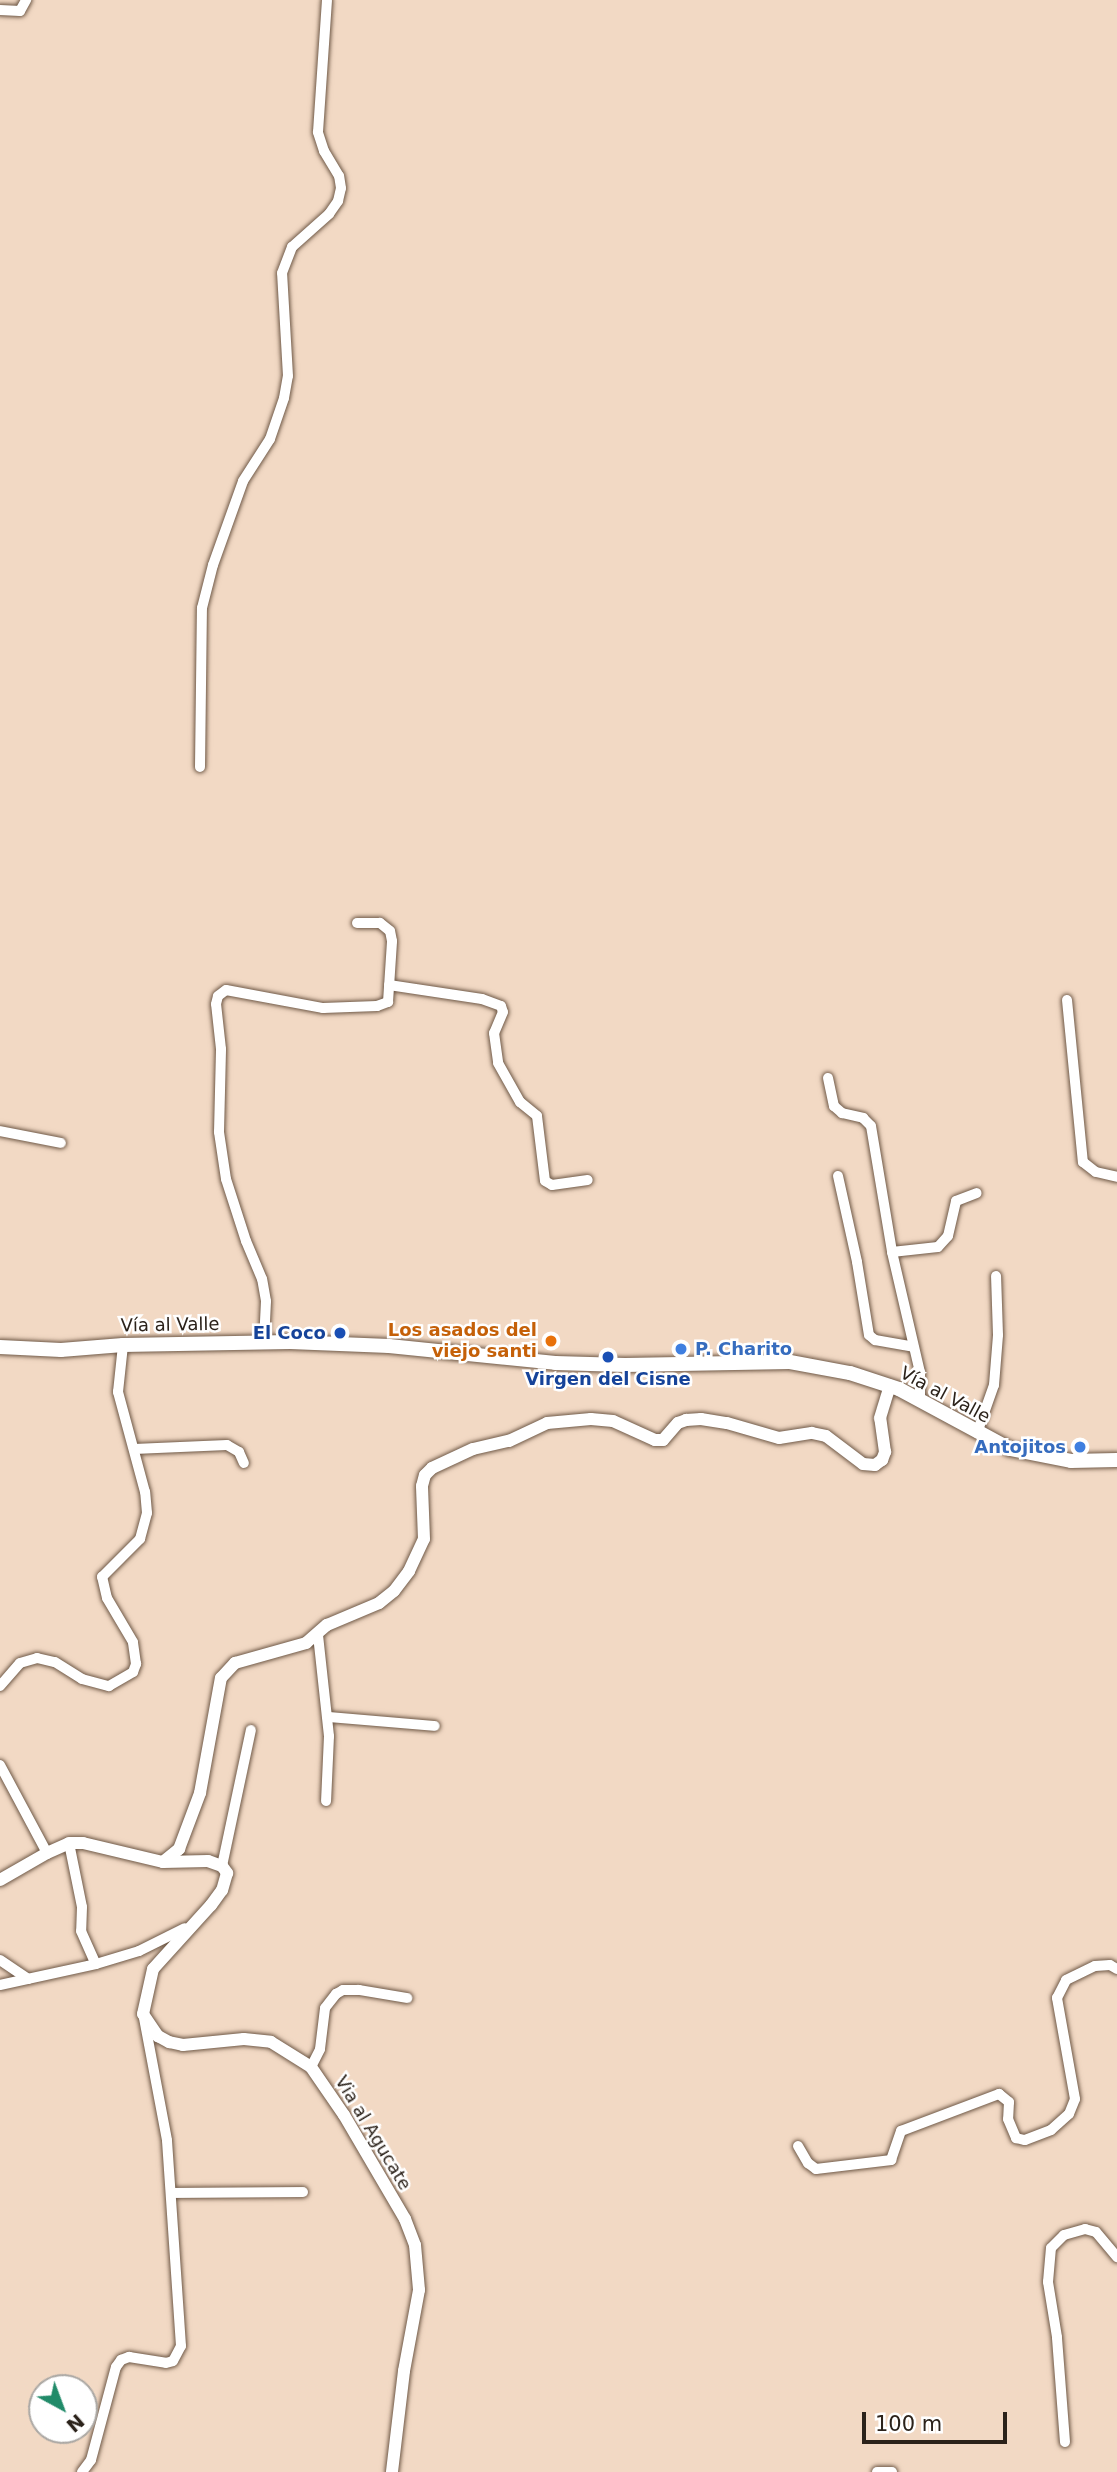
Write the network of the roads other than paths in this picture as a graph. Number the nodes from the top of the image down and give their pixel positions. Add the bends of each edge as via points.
1 (26, 0) edge
2 (327, 0) edge
3 (0, 10) edge
4 (200, 766) dead end
5 (357, 923) dead end
6 (388, 985) junction
7 (1067, 1000) dead end
8 (828, 1078) dead end
9 (0, 1131) edge
10 (61, 1143) dead end
11 (838, 1176) dead end
12 (1117, 1178) edge
13 (589, 1180) dead end
14 (977, 1193) dead end
15 (892, 1252) junction
16 (996, 1276) dead end
17 (264, 1342) junction
18 (123, 1345) junction
19 (0, 1347) edge
20 (913, 1348) junction
21 (890, 1386) junction
22 (920, 1400) junction
23 (977, 1433) junction
24 (134, 1449) junction
25 (1117, 1460) edge
26 (244, 1463) dead end
27 (318, 1635) junction
28 (0, 1686) edge
29 (328, 1717) junction
30 (435, 1726) dead end
31 (251, 1730) dead end
32 (0, 1765) edge
33 (326, 1801) dead end
34 (69, 1843) junction
35 (47, 1853) junction
36 (163, 1862) junction
37 (222, 1866) junction
38 (0, 1880) edge
39 (197, 1920) junction
40 (0, 1960) edge
41 (96, 1964) junction
42 (1117, 1969) edge
43 (27, 1979) junction
44 (0, 1985) edge
45 (407, 1998) dead end
46 (143, 2014) junction
47 (311, 2067) junction
48 (798, 2146) dead end
49 (303, 2192) dead end
50 (172, 2193) junction
51 (1117, 2257) edge
52 (1065, 2442) dead end
53 (82, 2472) edge
54 (393, 2472) edge
55 (877, 2472) edge
56 (892, 2472) edge

1 - 3 street via 20,11
2 - 4 street via 318,132 341,188 329,214 292,247 282,273 288,376 284,398 270,439 243,481 202,608
5 - 6 street via 380,923 390,931
6 - 13 street via 501,1006 494,1032 498,1063 520,1102 537,1116 545,1181 552,1185
6 - 17 street via 388,1002 354,1008 285,1004 226,990 218,996 221,1144 233,1203 262,1279
7 - 12 street via 1083,1162 1096,1172
8 - 15 street via 834,1106 871,1126
9 - 10 street
11 - 20 street via 869,1335
14 - 15 street via 956,1201 948,1236 938,1247
15 - 20 street
16 - 23 street via 994,1385
17 - 18 main road, Vía al Valle
17 - 21 main road, Vía al Valle via 389,1346 555,1363 790,1362
18 - 19 main road, Vía al Valle via 61,1350
18 - 24 street via 118,1392
20 - 22 street via 922,1387
21 - 22 main road, Vía al Valle
21 - 27 street via 880,1418 885,1452 875,1465 863,1464 826,1436 812,1433 779,1438 701,1419 678,1423 663,1440 655,1440 613,1421 571,1419 473,1449 425,1475 421,1501 424,1539 394,1591 379,1603 327,1625
22 - 23 main road, Vía al Valle
23 - 25 main road, Vía al Valle via 1010,1450 1048,1458
24 - 26 street via 227,1445 239,1452
24 - 28 street via 145,1492 145,1530 102,1577 107,1598 133,1642 133,1672 109,1686 37,1658 20,1663
27 - 29 street
27 - 36 street via 306,1643 235,1663 221,1678 201,1793 179,1849
29 - 30 street
29 - 33 street
31 - 37 street
32 - 35 street
34 - 35 street
34 - 36 street via 97,1845
34 - 41 street via 82,1907 81,1931
35 - 38 street
36 - 37 street via 208,1861
37 - 39 street via 227,1873 222,1890
39 - 41 street via 174,1936
39 - 46 street via 153,1969
40 - 43 street
41 - 43 street
42 - 48 street via 1102,1965 1066,1980 1057,1998 1075,2099 1069,2114 1051,2130 1025,2140 1016,2138 1008,2119 1009,2102 999,2094 901,2132 891,2160 816,2169
43 - 44 street
45 - 47 street via 359,1990 336,1994 324,2008 320,2049
46 - 47 street, Via al Agucate via 158,2036 169,2042 271,2042
46 - 50 street via 167,2140
47 - 54 street, Via al Agucate via 405,2219 415,2245 419,2290
49 - 50 street
50 - 53 street via 181,2346 173,2361 166,2363 129,2357 121,2360 90,2460
51 - 52 street via 1096,2232 1085,2229 1063,2235 1051,2248 1048,2282
55 - 56 street

